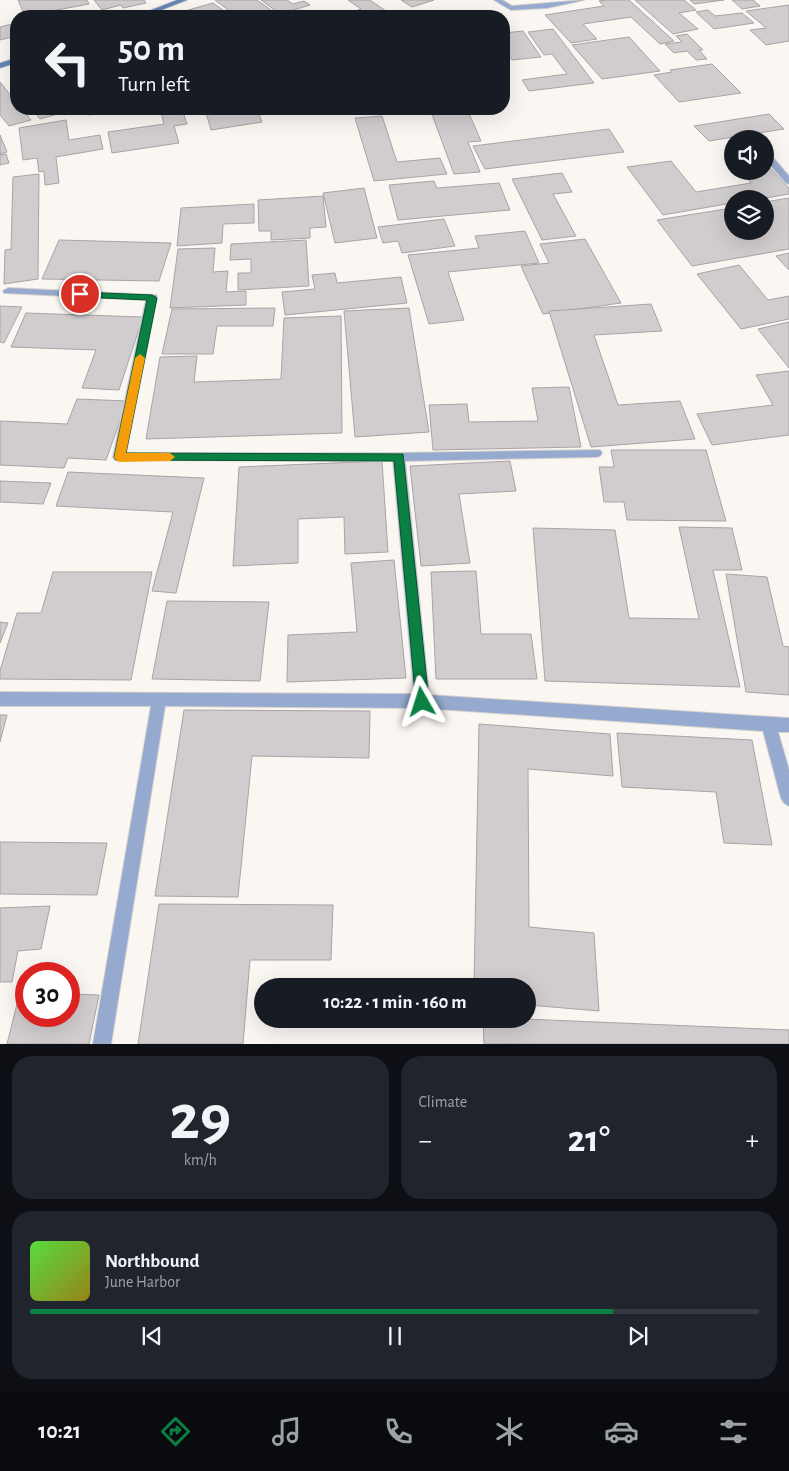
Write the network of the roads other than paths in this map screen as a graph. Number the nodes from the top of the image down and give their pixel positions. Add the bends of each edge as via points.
1 (184, 0) edge
2 (497, 0) edge
3 (581, 0) edge
4 (156, 10) edge
5 (774, 164) edge
6 (789, 180) edge
7 (8, 291) dead end
8 (596, 453) dead end
9 (399, 457) junction
10 (0, 698) edge
11 (159, 700) junction
12 (422, 702) junction
13 (769, 724) junction
14 (789, 725) edge
15 (789, 798) edge
16 (102, 1044) edge

1 - 4 main road
2 - 3 street via 512,8
5 - 6 street
7 - 9 street via 152,298 119,458
8 - 9 street
9 - 12 street
10 - 11 street
11 - 12 street
11 - 16 street
12 - 13 street
13 - 14 street
13 - 15 street

